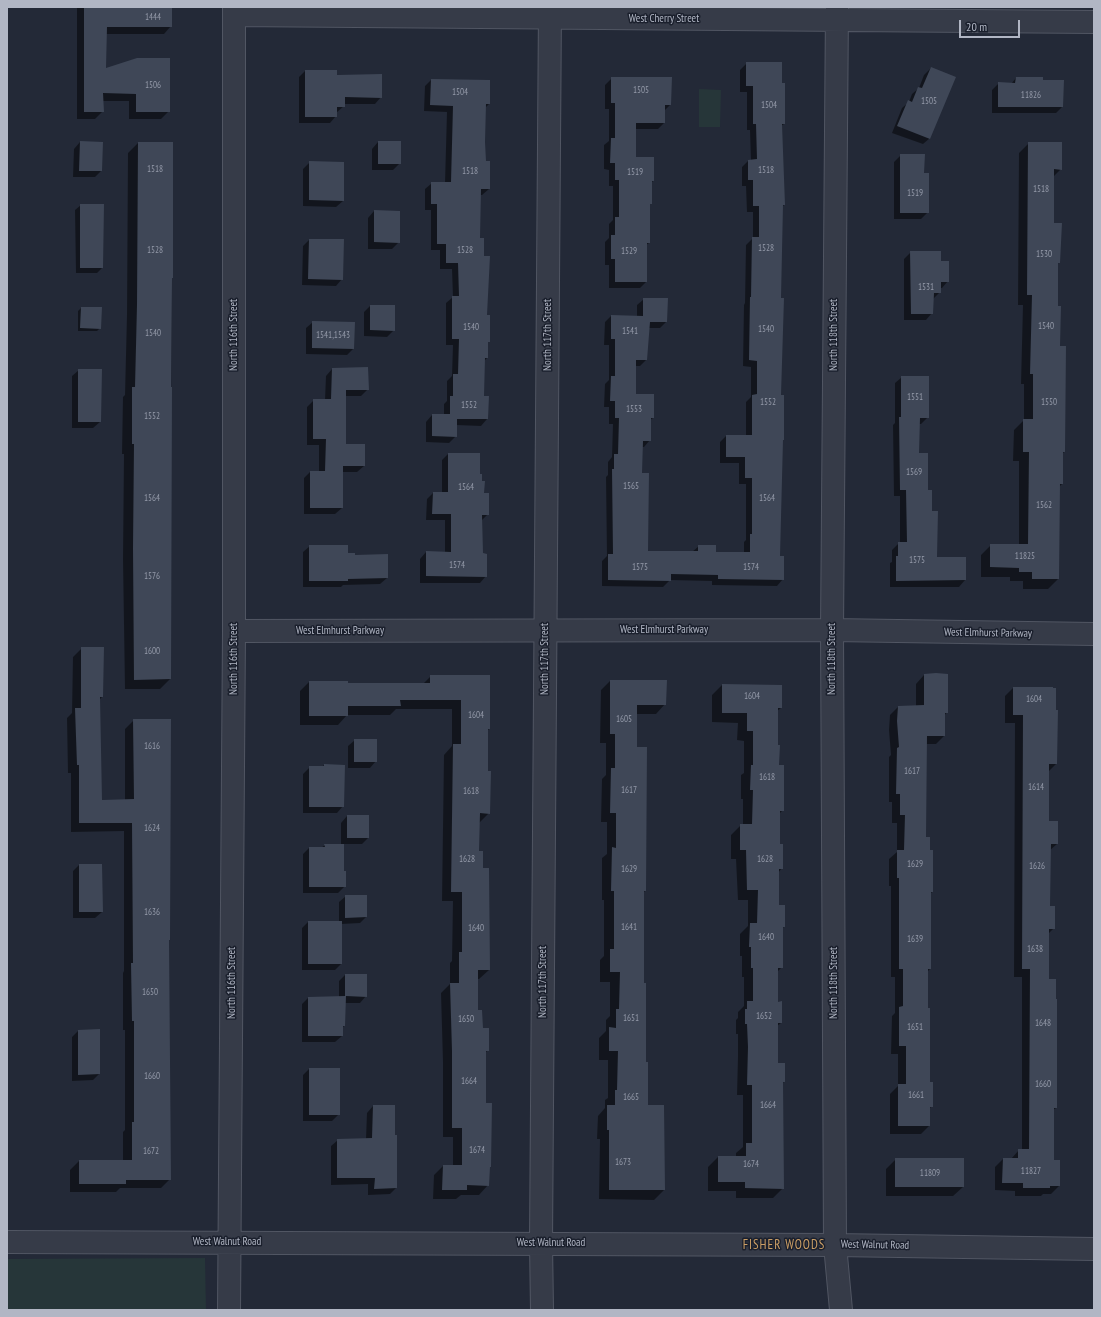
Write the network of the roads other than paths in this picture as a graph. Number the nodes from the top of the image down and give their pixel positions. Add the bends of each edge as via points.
1 (234, 11) edge
2 (550, 12) edge
3 (837, 14) edge
4 (1094, 22) edge
5 (545, 630) junction
6 (832, 630) junction
7 (234, 631) junction
8 (1094, 634) edge
9 (7, 1242) edge
10 (230, 1242) junction
11 (541, 1243) junction
12 (835, 1245) junction
13 (1094, 1249) edge
14 (229, 1310) edge
15 (542, 1310) edge
16 (841, 1310) edge

1 - 2 street, West Cherry Street
1 - 7 street, North 116th Street
2 - 3 street, West Cherry Street
2 - 5 street, North 117th Street
3 - 4 street, West Cherry Street
3 - 6 street, North 118th Street
5 - 6 street, West Elmhurst Parkway
5 - 7 street, West Elmhurst Parkway
5 - 11 street, North 117th Street
6 - 8 street, West Elmhurst Parkway
6 - 12 street, North 118th Street
7 - 10 street, North 116th Street
9 - 10 street, West Walnut Road
10 - 11 street, West Walnut Road
10 - 14 street, North 116th Street
11 - 12 street, West Walnut Road
11 - 15 street, North 117th Street
12 - 13 street, West Walnut Road
12 - 16 street, North 118th Street

